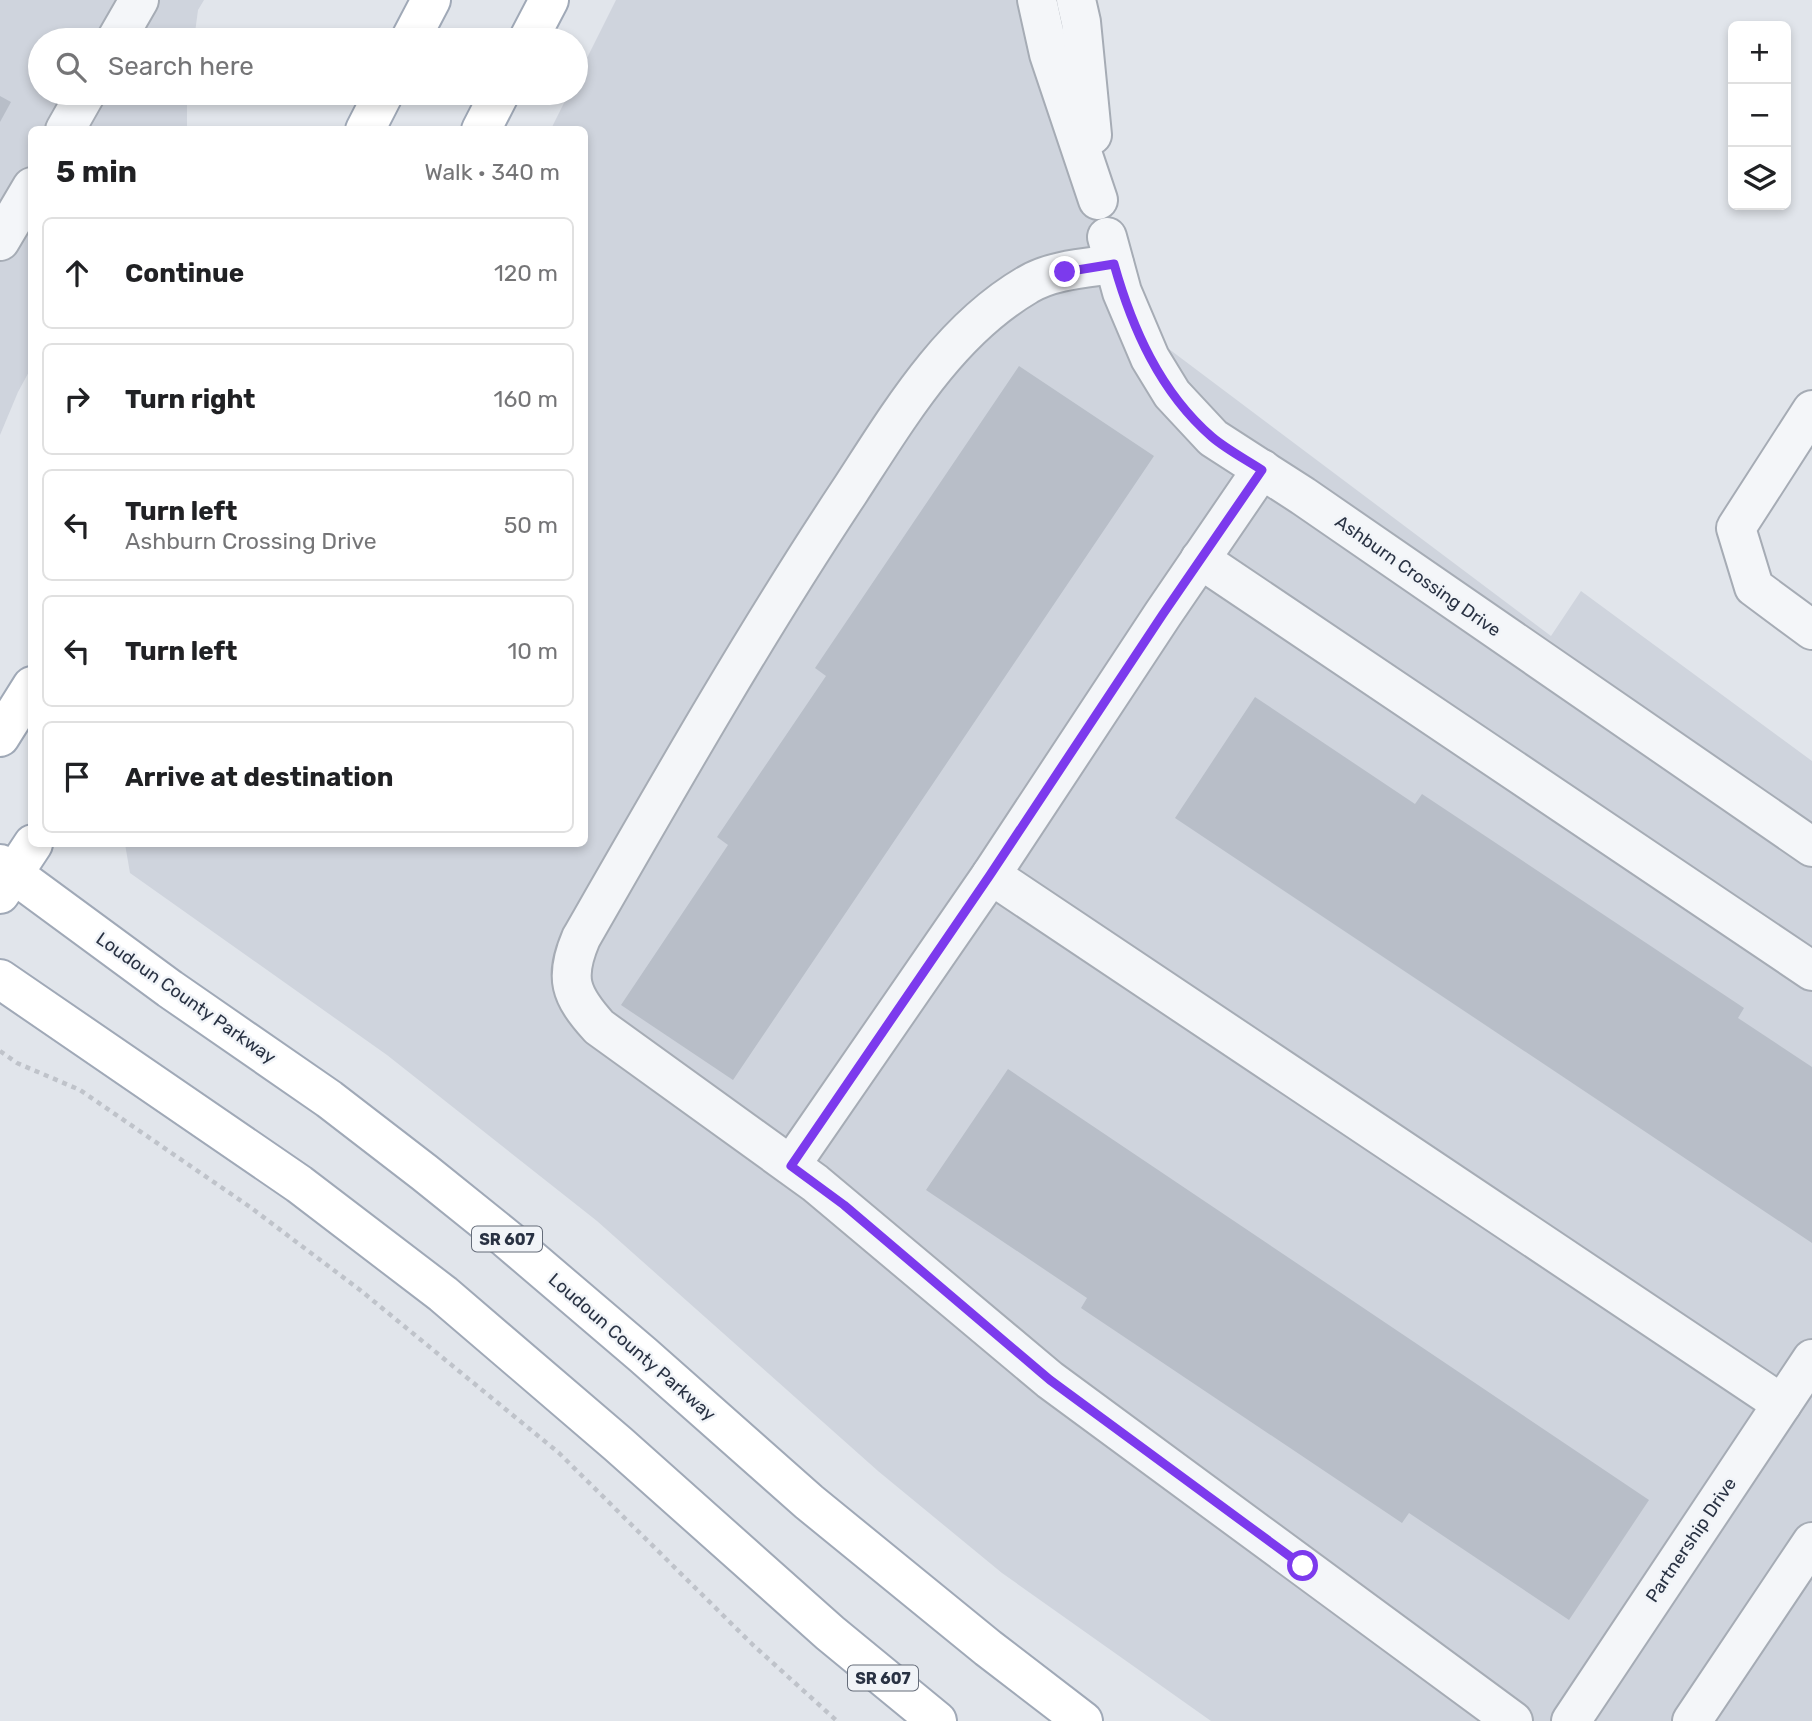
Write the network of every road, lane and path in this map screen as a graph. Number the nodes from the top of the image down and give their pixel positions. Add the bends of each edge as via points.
1 (139, 0) edge
2 (430, 0) edge
3 (549, 0) edge
4 (1037, 0) edge
5 (1076, 0) edge
6 (123, 28) edge
7 (416, 28) edge
8 (534, 28) edge
9 (79, 105) edge
10 (378, 105) edge
11 (494, 105) edge
12 (67, 126) edge
13 (367, 126) edge
14 (483, 126) edge
15 (28, 194) edge
16 (0, 241) edge
17 (1812, 410) edge
18 (1262, 470) junction
19 (1200, 559) junction
20 (1812, 630) edge
21 (28, 692) edge
22 (0, 737) edge
23 (1812, 847) edge
24 (12, 869) edge
25 (990, 875) junction
26 (1812, 971) edge
27 (0, 979) edge
28 (0, 1051) edge
29 (791, 1166) junction
30 (1812, 1359) edge
31 (1782, 1404) junction
32 (1812, 1542) edge
33 (837, 1721) edge
34 (937, 1721) edge
35 (1083, 1721) edge
36 (1513, 1721) edge
37 (1571, 1721) edge
38 (1692, 1721) edge

1 - 6 street
2 - 7 main road
3 - 8 main road
4 - 5 street via 1049,54 1098,200
9 - 12 street
10 - 13 main road
11 - 14 main road
15 - 16 street
17 - 20 street via 1736,528 1754,587
18 - 19 street
18 - 23 street, Ashburn Crossing Drive
18 - 29 street, Ashburn Crossing Drive via 1213,438 1172,394 1133,323 1111,250 1029,283 982,318 912,397 693,743 571,961 572,986 598,1027
19 - 25 street
19 - 26 street
21 - 22 main road
24 - 35 main road, Loudoun County Parkway / SR 607 via 425,1173 601,1319 809,1502
25 - 29 street
25 - 31 street
27 - 34 main road, SR 607 via 299,1184 433,1286
28 - 33 path via 80,1090 250,1207 360,1290 559,1453 753,1645
29 - 36 street via 844,1205 1050,1380
30 - 31 street, Partnership Drive
31 - 37 street, Partnership Drive
32 - 38 street

